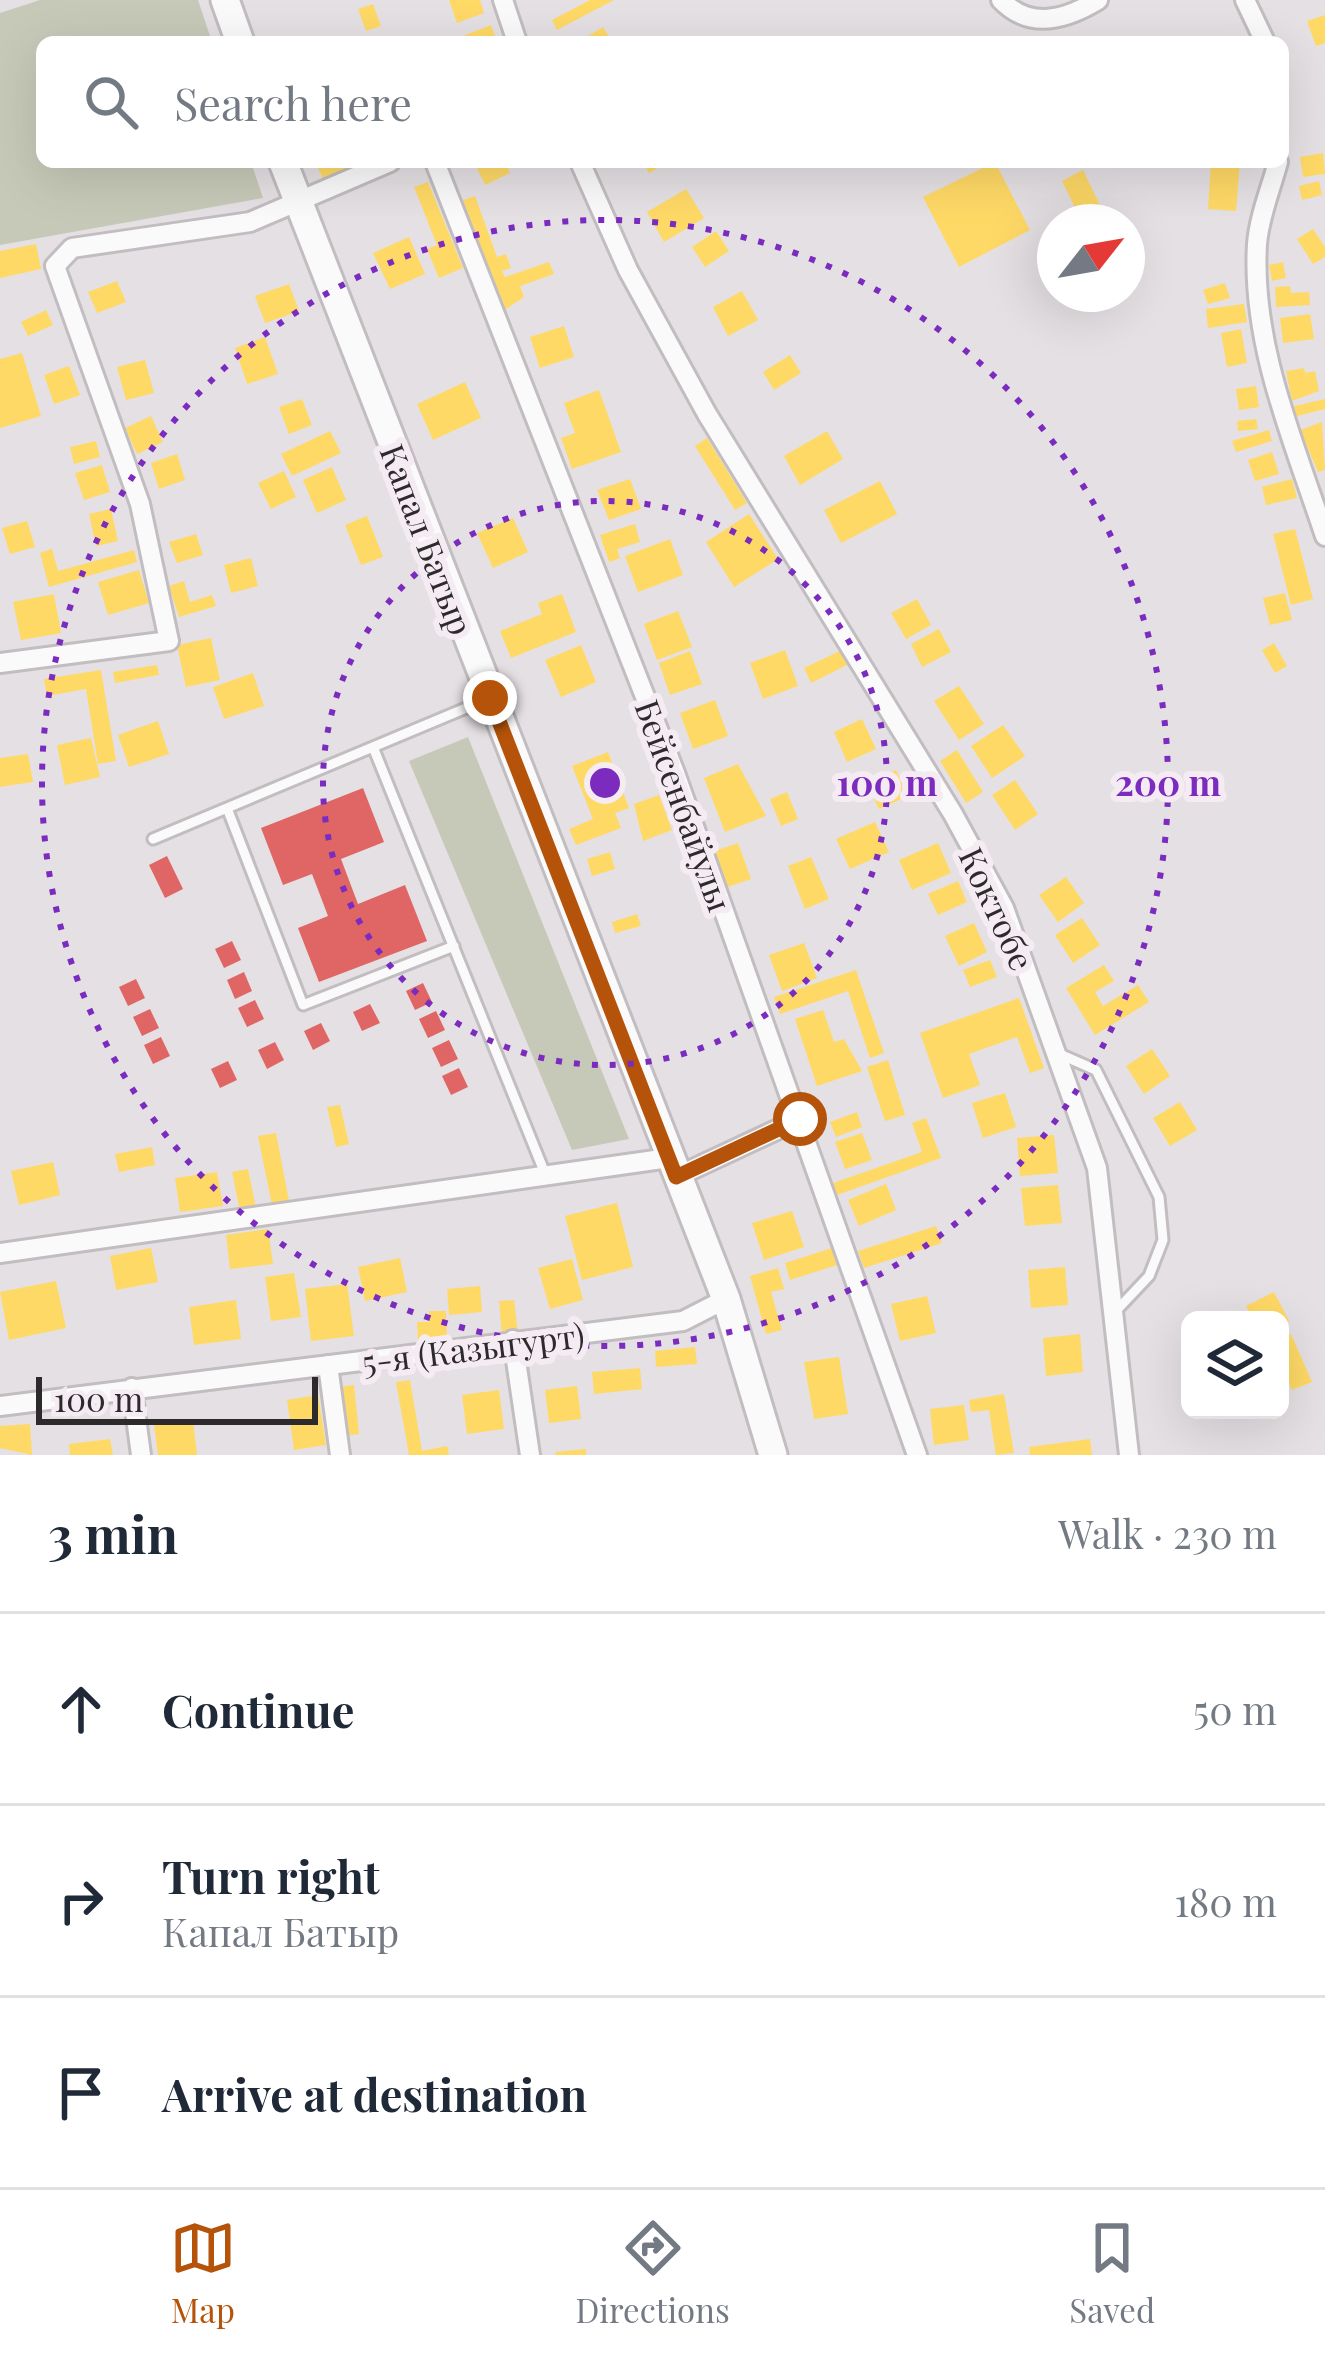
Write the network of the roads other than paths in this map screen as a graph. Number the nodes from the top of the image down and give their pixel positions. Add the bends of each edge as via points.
1 (224, 0) edge
2 (503, 0) edge
3 (1000, 0) edge
4 (1098, 0) edge
5 (1245, 0) edge
6 (238, 36) edge
7 (515, 36) edge
8 (1262, 36) edge
9 (285, 168) edge
10 (378, 168) edge
11 (437, 168) edge
12 (583, 168) edge
13 (1276, 168) edge
14 (299, 206) junction
15 (1325, 536) edge
16 (0, 663) edge
17 (490, 698) junction
18 (373, 747) junction
19 (227, 808) junction
20 (153, 839) dead end
21 (454, 946) junction
22 (1057, 1053) junction
23 (800, 1119) junction
24 (673, 1168) junction
25 (546, 1176) junction
26 (0, 1253) edge
27 (726, 1299) junction
28 (1115, 1312) junction
29 (512, 1340) junction
30 (328, 1365) junction
31 (132, 1388) junction
32 (0, 1406) edge
33 (141, 1455) edge
34 (340, 1455) edge
35 (530, 1455) edge
36 (773, 1455) edge
37 (917, 1455) edge
38 (1129, 1455) edge

1 - 6 main road
2 - 7 street
3 - 4 street via 1016,16 1042,21
5 - 8 street
9 - 14 main road, Капал Батыр
10 - 14 street
11 - 23 street, Бейсенбайулы via 675,773
12 - 22 street, Коктобе via 707,414 1004,908
13 - 15 street via 1257,238 1257,297 1273,379
14 - 16 street via 250,222 72,248 55,266 140,504 169,640
14 - 17 main road, Капал Батыр
17 - 18 lane
17 - 24 main road, Капал Батыр
18 - 19 lane
18 - 21 lane
19 - 20 lane
19 - 21 lane via 303,1005
21 - 25 lane
22 - 28 street, Коктобе via 1097,1168
22 - 28 lane via 1096,1070 1160,1197 1163,1240 1149,1276
23 - 24 street
23 - 37 street, Бейсенбайулы
24 - 25 street
24 - 27 main road, Капал Батыр
25 - 26 street
27 - 29 street, 5-я (Казыгурт) via 683,1321
27 - 36 main road, Капал Батыр
28 - 38 street, Коктобе
29 - 30 street, 5-я (Казыгурт)
29 - 35 street
30 - 31 street, 5-я (Казыгурт)
30 - 34 street
31 - 32 street, 5-я (Казыгурт)
31 - 33 street

